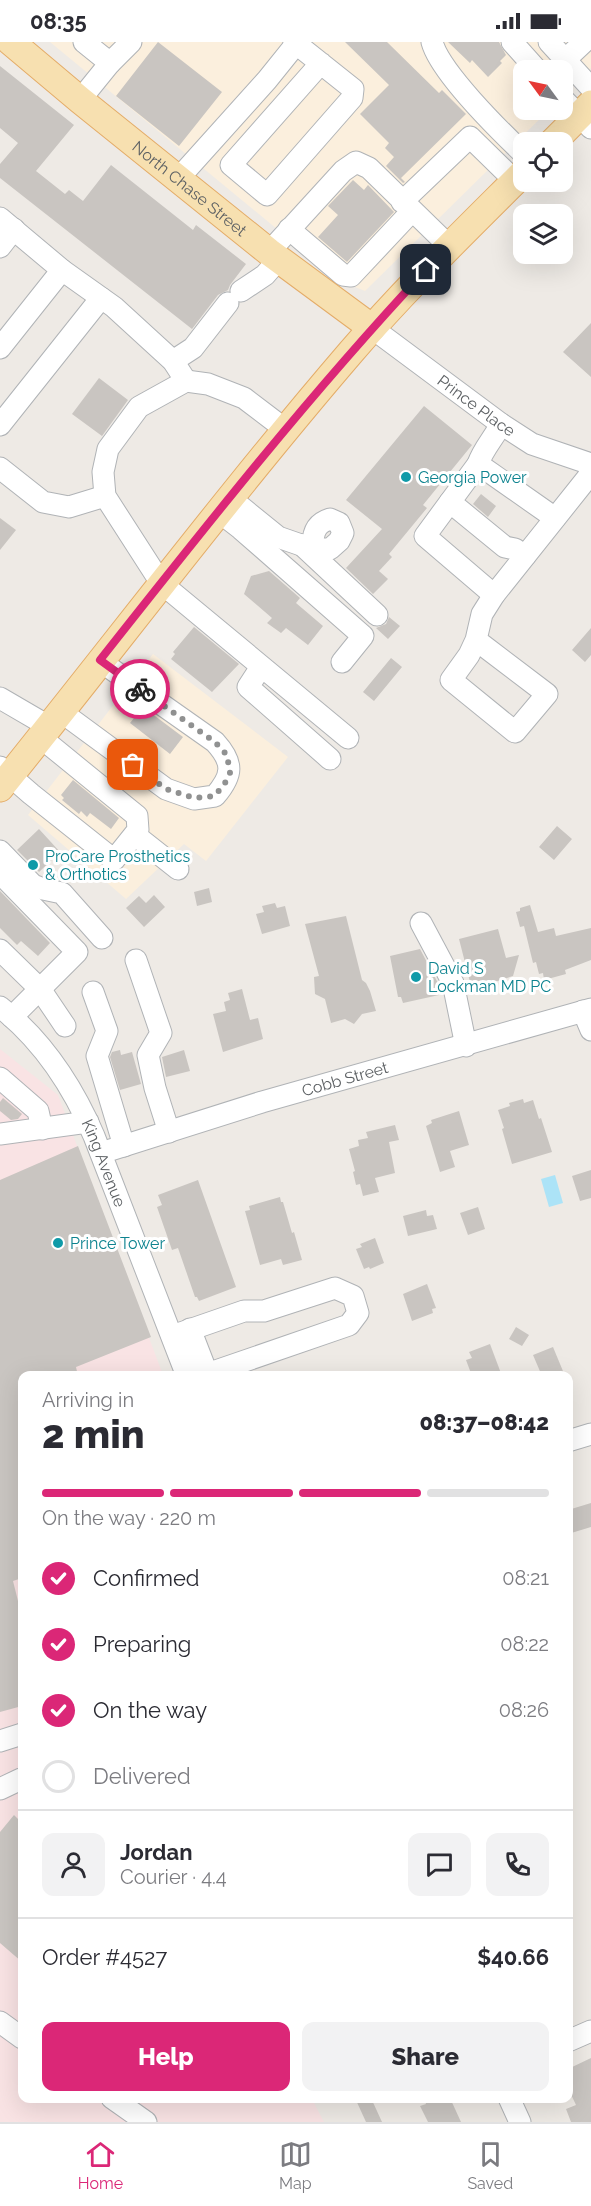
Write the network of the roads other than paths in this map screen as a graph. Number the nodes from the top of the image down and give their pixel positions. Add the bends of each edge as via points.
1 (11, 42) edge
2 (84, 42) edge
3 (131, 42) edge
4 (432, 42) edge
5 (512, 42) edge
6 (549, 42) edge
7 (584, 42) edge
8 (295, 43) edge
9 (528, 60) edge
10 (566, 60) joint
11 (110, 63) junction
12 (321, 63) junction
13 (573, 68) edge
14 (591, 88) edge
15 (80, 100) junction
16 (581, 112) edge
17 (562, 132) edge
18 (513, 142) edge
19 (513, 171) edge
20 (178, 179) junction
21 (513, 182) edge
22 (407, 206) junction
23 (7, 224) edge
24 (289, 229) junction
25 (449, 246) junction
26 (0, 247) edge
27 (274, 256) junction
28 (62, 270) junction
29 (101, 297) junction
30 (372, 328) junction
31 (0, 348) edge
32 (173, 361) junction
33 (186, 381) junction
34 (501, 424) junction
35 (0, 425) edge
36 (286, 430) junction
37 (478, 464) junction
38 (591, 466) edge
39 (0, 468) edge
40 (105, 496) junction
41 (450, 502) junction
42 (224, 505) junction
43 (555, 518) junction
44 (525, 556) junction
45 (161, 583) junction
46 (494, 595) junction
47 (377, 615) dead end
48 (476, 640) junction
49 (100, 660) junction
50 (342, 662) dead end
51 (261, 667) junction
52 (0, 698) edge
53 (50, 724) junction
54 (348, 738) dead end
55 (330, 759) dead end
56 (3, 777) edge
57 (135, 835) junction
58 (0, 851) edge
59 (178, 869) dead end
60 (0, 873) edge
61 (422, 923) dead end
62 (102, 938) dead end
63 (0, 950) edge
64 (136, 960) dead end
65 (40, 989) junction
66 (93, 992) dead end
67 (6, 1012) edge
68 (588, 1017) edge
69 (64, 1026) dead end
70 (466, 1046) junction
71 (0, 1078) edge
72 (88, 1122) junction
73 (42, 1129) junction
74 (169, 1132) junction
75 (3, 1139) edge
76 (124, 1146) junction
77 (100, 1154) junction
78 (181, 1332) junction
79 (196, 1371) edge
80 (210, 1371) edge
81 (591, 1434) edge
82 (573, 1439) edge
83 (18, 1735) edge
84 (0, 1741) edge
85 (18, 1781) edge
86 (0, 1790) edge
87 (0, 2022) edge
88 (591, 2031) edge
89 (18, 2035) edge
90 (573, 2039) edge
91 (119, 2103) edge
92 (511, 2103) edge
93 (146, 2122) edge
94 (520, 2122) edge

1 - 15 main road, North Chase Street
2 - 11 street
3 - 11 street
4 - 18 street via 435,54
5 - 9 street
6 - 10 street
7 - 10 street
8 - 12 street
8 - 20 street
11 - 15 street
12 - 12 street via 353,89 352,98 267,195 231,165
13 - 14 street
15 - 20 main road, North Chase Street
16 - 17 main road
19 - 22 street via 470,137
20 - 27 main road, North Chase Street
21 - 25 main road
22 - 24 street via 369,168 356,162
22 - 24 street via 351,276 343,276
22 - 25 street
23 - 26 street
23 - 28 street
24 - 27 street
25 - 30 main road
27 - 30 main road, North Chase Street
27 - 32 street via 265,274 234,297 193,348
28 - 29 street
28 - 31 street
29 - 32 street
29 - 35 street
30 - 34 street, Prince Place
30 - 36 main road
32 - 33 street
33 - 36 street via 208,384 244,398
33 - 40 street via 139,407 108,449 103,472
34 - 37 street
34 - 38 street, Prince Place via 532,444
36 - 42 main road
37 - 41 street
37 - 43 street
38 - 43 street via 588,477
39 - 40 street via 43,502 69,507
40 - 45 street
41 - 44 street via 505,547
41 - 46 street via 424,536
42 - 45 main road
42 - 47 street via 278,537 307,544
42 - 50 street via 241,529 363,636
43 - 44 street
44 - 46 street
45 - 49 main road
45 - 51 street
46 - 48 street via 482,614
48 - 48 street via 451,680 515,732 547,694
49 - 53 main road
49 - 53 street via 215,742 227,755 230,773 224,785 214,796 194,798 166,789
51 - 54 street
51 - 55 street via 248,687
52 - 53 street
53 - 56 main road
53 - 57 street via 136,816
56 - 57 street via 114,860
57 - 59 street
58 - 62 street via 33,885 62,893
60 - 65 street via 77,952
61 - 70 street via 453,983
63 - 65 street
64 - 74 street via 161,1033 148,1054
65 - 67 street
65 - 69 street
66 - 76 street via 107,1031 97,1056
67 - 72 street, King Avenue via 45,1051
68 - 70 street, Cobb Street
70 - 74 street, Cobb Street
71 - 73 street via 38,1111
72 - 73 street
72 - 77 street, King Avenue
73 - 75 street
74 - 76 street, Cobb Street
76 - 77 street, Cobb Street
77 - 78 street, King Avenue
78 - 79 street, King Avenue
78 - 80 street via 335,1288 353,1296 358,1313 349,1325
81 - 82 street
83 - 84 street
85 - 86 street
87 - 89 street
88 - 90 street
91 - 93 street
92 - 94 street

